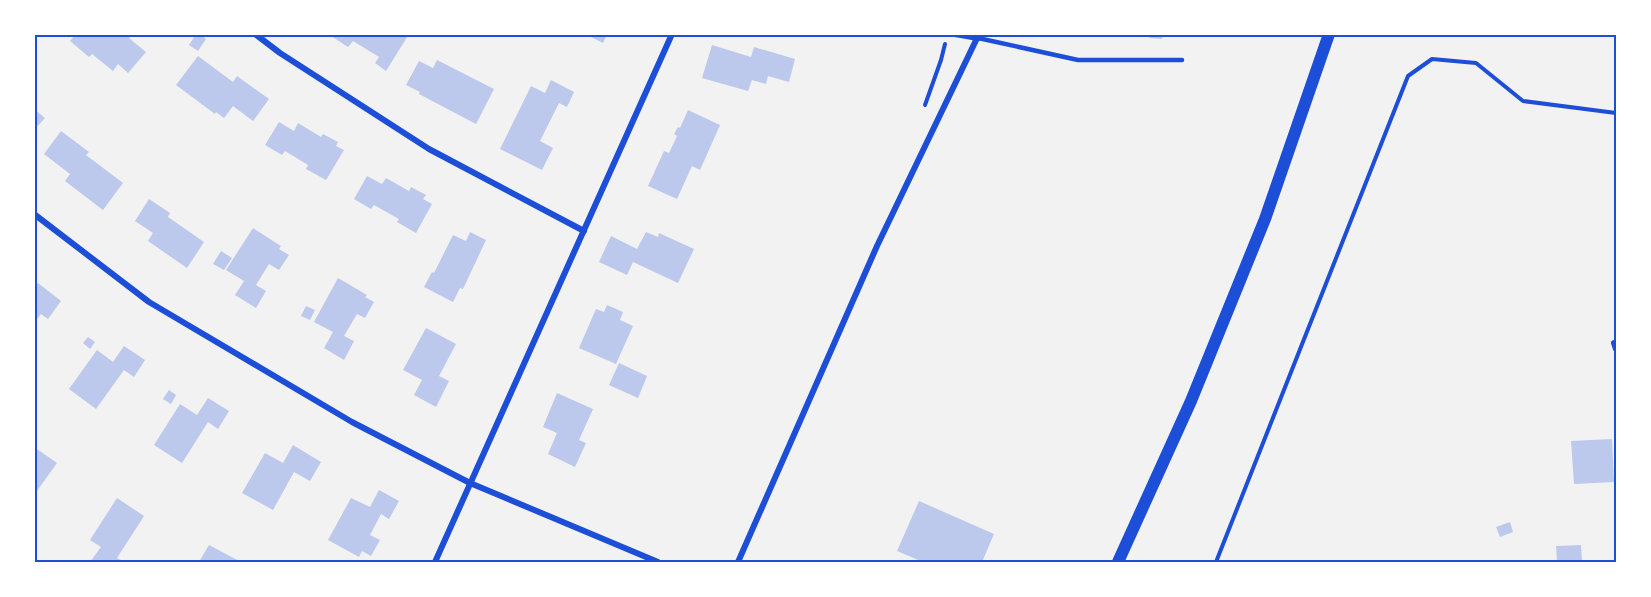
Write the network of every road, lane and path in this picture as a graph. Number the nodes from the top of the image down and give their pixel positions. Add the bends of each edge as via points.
1 (255, 34) edge
2 (672, 34) edge
3 (955, 34) edge
4 (1329, 34) edge
5 (979, 36) edge
6 (1182, 60) dead end
7 (1617, 113) edge
8 (34, 214) edge
9 (584, 231) junction
10 (470, 483) junction
11 (435, 562) edge
12 (658, 562) edge
13 (738, 562) edge
14 (1118, 562) edge
15 (1216, 562) edge

1 - 9 street via 429,149
2 - 9 street
3 - 5 street
4 - 14 main road via 1256,240 1191,401
5 - 6 lane via 1078,60
5 - 13 street via 877,246
7 - 15 path via 1523,101 1476,63 1432,59 1408,76
8 - 10 street via 149,302 352,422
9 - 10 street
10 - 11 street
10 - 12 street

